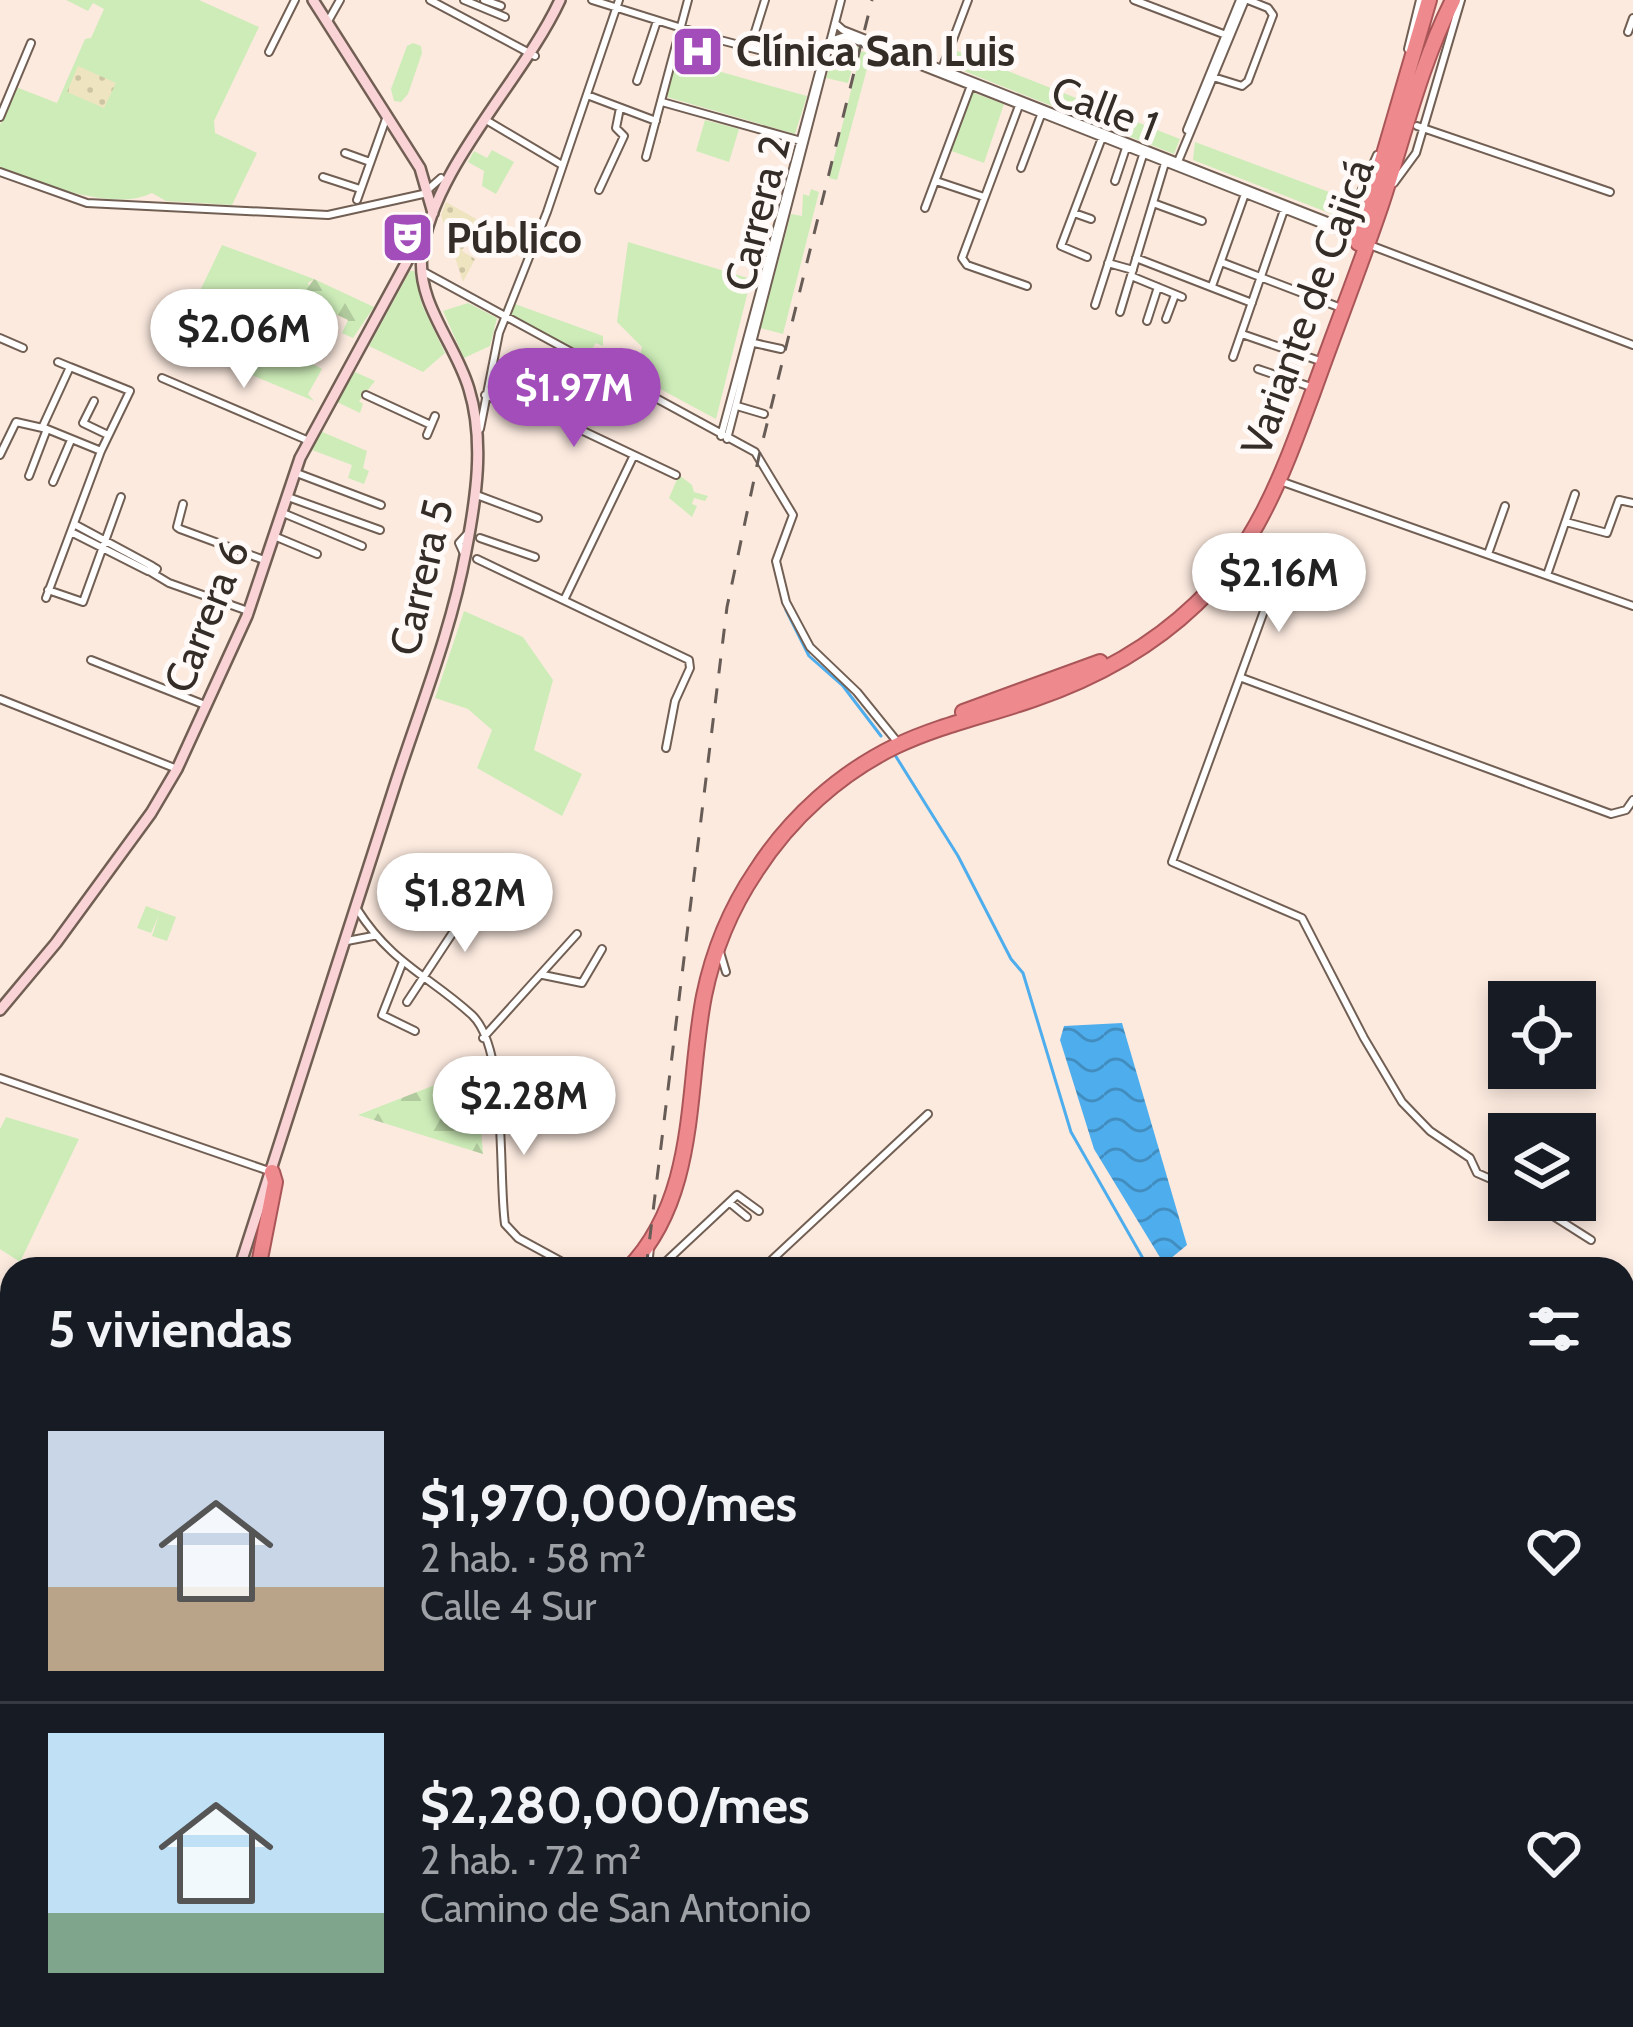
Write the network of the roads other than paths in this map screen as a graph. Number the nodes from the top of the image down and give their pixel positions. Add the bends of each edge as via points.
1 (295, 0) edge
2 (313, 0) edge
3 (340, 0) edge
4 (430, 0) edge
5 (462, 0) edge
6 (484, 0) edge
7 (560, 0) edge
8 (592, 0) edge
9 (688, 0) edge
10 (765, 0) edge
11 (841, 0) edge
12 (968, 0) edge
13 (1134, 0) edge
14 (1244, 0) edge
15 (1420, 0) edge
16 (1430, 0) edge
17 (1454, 2) edge
18 (618, 4) edge
19 (501, 6) dead end
20 (456, 14) junction
21 (505, 16) dead end
22 (1633, 18) edge
23 (656, 21) junction
24 (327, 22) junction
25 (835, 23) junction
26 (680, 28) junction
27 (1628, 32) dead end
28 (1228, 36) junction
29 (830, 41) junction
30 (31, 43) dead end
31 (750, 48) junction
32 (269, 52) dead end
33 (532, 55) junction
34 (823, 66) junction
35 (940, 72) junction
36 (1213, 77) junction
37 (1406, 79) junction
38 (637, 81) dead end
39 (970, 88) junction
40 (587, 95) junction
41 (662, 102) junction
42 (1020, 103) junction
43 (1411, 107) junction
44 (620, 108) junction
45 (1042, 115) junction
46 (387, 116) junction
47 (0, 117) edge
48 (1394, 119) junction
49 (486, 120) junction
50 (656, 121) junction
51 (1420, 128) junction
52 (1103, 135) junction
53 (1401, 136) junction
54 (801, 141) junction
55 (1126, 148) junction
56 (345, 153) dead end
57 (1143, 154) junction
58 (646, 157) dead end
59 (371, 162) junction
60 (1173, 163) junction
61 (562, 165) junction
62 (420, 168) junction
63 (1021, 168) dead end
64 (0, 172) edge
65 (447, 176) junction
66 (323, 177) dead end
67 (936, 181) junction
68 (1115, 181) dead end
69 (361, 189) junction
70 (599, 190) dead end
71 (429, 191) junction
72 (1246, 191) junction
73 (1610, 192) dead end
74 (985, 197) junction
75 (357, 200) dead end
76 (1382, 201) junction
77 (1153, 203) junction
78 (925, 208) dead end
79 (1284, 210) junction
80 (1073, 213) junction
81 (432, 218) junction
82 (1091, 219) dead end
83 (1202, 221) dead end
84 (1363, 241) junction
85 (1087, 257) dead end
86 (1136, 258) junction
87 (406, 262) junction
88 (1221, 262) junction
89 (1108, 263) junction
90 (421, 268) junction
91 (1132, 273) junction
92 (1261, 277) junction
93 (1028, 286) dead end
94 (1158, 287) junction
95 (1212, 287) junction
96 (1252, 303) junction
97 (1095, 305) dead end
98 (1336, 306) junction
99 (1120, 313) dead end
100 (505, 315) junction
101 (1166, 319) dead end
102 (1147, 321) dead end
103 (1241, 334) junction
104 (0, 338) edge
105 (754, 343) junction
106 (1633, 346) edge
107 (23, 348) dead end
108 (781, 349) dead end
109 (1233, 357) dead end
110 (1317, 360) junction
111 (58, 362) dead end
112 (70, 367) junction
113 (1258, 369) dead end
114 (162, 378) dead end
115 (1308, 386) junction
116 (470, 390) junction
117 (571, 394) dead end
118 (366, 395) dead end
119 (485, 395) junction
120 (94, 401) dead end
121 (737, 406) junction
122 (764, 414) dead end
123 (435, 416) dead end
124 (562, 421) junction
125 (431, 425) junction
126 (45, 428) junction
127 (108, 435) junction
128 (427, 435) dead end
129 (724, 438) junction
130 (70, 440) junction
131 (309, 441) junction
132 (478, 446) junction
133 (101, 451) junction
134 (0, 455) edge
135 (634, 455) junction
136 (294, 472) junction
137 (676, 475) dead end
138 (29, 476) dead end
139 (1280, 481) junction
140 (53, 482) dead end
141 (474, 494) junction
142 (1575, 494) dead end
143 (121, 497) dead end
144 (280, 501) junction
145 (1633, 503) edge
146 (183, 504) dead end
147 (381, 505) dead end
148 (1505, 506) dead end
149 (538, 518) dead end
150 (1566, 522) junction
151 (76, 530) junction
152 (380, 530) dead end
153 (475, 534) junction
154 (274, 536) junction
155 (103, 545) junction
156 (362, 546) dead end
157 (317, 554) dead end
158 (1488, 554) junction
159 (535, 557) dead end
160 (471, 558) junction
161 (267, 561) junction
162 (1226, 570) junction
163 (1547, 575) junction
164 (564, 599) junction
165 (1633, 605) edge
166 (248, 611) junction
167 (91, 660) dead end
168 (1242, 678) junction
169 (0, 699) edge
170 (206, 706) junction
171 (894, 742) junction
172 (666, 748) dead end
173 (874, 754) junction
174 (178, 769) junction
175 (1633, 800) edge
176 (473, 902) dead end
177 (357, 909) junction
178 (578, 934) dead end
179 (374, 936) junction
180 (347, 941) junction
181 (719, 945) junction
182 (602, 949) dead end
183 (402, 964) junction
184 (543, 975) junction
185 (422, 980) junction
186 (707, 982) junction
187 (407, 1002) dead end
188 (0, 1010) edge
189 (415, 1031) dead end
190 (483, 1038) junction
191 (0, 1078) edge
192 (928, 1114) dead end
193 (272, 1170) junction
194 (1488, 1176) edge
195 (730, 1203) junction
196 (759, 1211) dead end
197 (747, 1217) dead end
198 (1561, 1221) edge
199 (1591, 1240) dead end
200 (651, 1242) junction
201 (243, 1257) edge
202 (257, 1257) edge
203 (258, 1257) edge
204 (553, 1257) edge
205 (629, 1257) edge
206 (638, 1257) edge
207 (649, 1257) edge
208 (671, 1257) edge
209 (775, 1257) edge

1 - 32 street
2 - 24 main road
3 - 24 street
4 - 20 street
5 - 20 street
5 - 21 street
6 - 19 street
7 - 33 main road, Carrera 6
8 - 18 street
9 - 26 street
10 - 31 street
11 - 25 street, Carrera 2
12 - 35 street
13 - 28 street
14 - 28 street
14 - 36 street via 1273,15 1248,80 1242,86
15 - 37 street
16 - 37 highway, Variante de Cajicá
17 - 43 highway, Variante de Cajicá
17 - 51 street
18 - 23 street
18 - 40 street, Carrera 5
20 - 33 street
22 - 27 street
23 - 26 street
23 - 38 street
24 - 46 main road
25 - 29 street, Carrera 2
25 - 35 street, Calle 1
26 - 31 street
26 - 41 street
28 - 36 street
28 - 60 street
29 - 34 street, Carrera 2
29 - 35 street, Calle 1 via 843,35
30 - 47 street
31 - 34 street
33 - 49 main road, Carrera 6
34 - 54 street
34 - 105 street, Carrera 2
35 - 39 street, Calle 1
35 - 42 street, Calle 1
36 - 60 street
37 - 48 highway, Variante de Cajicá
39 - 42 street, Calle 1
39 - 67 street
40 - 44 street
40 - 61 street, Carrera 5
41 - 50 street
41 - 54 street
42 - 45 street, Calle 1
42 - 52 street, Calle 1
42 - 74 street
43 - 51 street
43 - 53 highway, Variante de Cajicá
44 - 50 street
44 - 70 street via 616,128 624,136
45 - 52 street, Calle 1
45 - 63 street
46 - 59 street
46 - 62 main road
48 - 72 street, Calle 1 via 1349,219 1335,224
48 - 84 highway, Variante de Cajicá
49 - 61 street
49 - 65 main road, Carrera 6
50 - 58 street
51 - 53 street
51 - 73 street
51 - 76 street via 1416,153
52 - 55 street, Calle 1
52 - 60 street, Calle 1
52 - 80 street
53 - 76 highway, Variante de Cajicá
54 - 129 street
55 - 57 street, Calle 1
55 - 68 street
56 - 59 street
57 - 60 street, Calle 1
57 - 89 street
59 - 69 street
60 - 72 street, Calle 1
60 - 77 street
61 - 100 street, Carrera 5
62 - 65 main road
62 - 71 main road
64 - 71 street via 87,202 145,207 328,215
65 - 71 street
65 - 81 main road, Carrera 6
66 - 69 street
67 - 74 street
67 - 78 street
69 - 75 street
71 - 81 main road
72 - 79 street, Calle 1
72 - 88 street
74 - 93 street via 964,263
76 - 84 highway, Variante de Cajicá
77 - 83 street, Calle 1
77 - 86 street
79 - 84 street, Calle 1
79 - 92 street
80 - 82 street
80 - 85 street via 1061,246
81 - 87 main road, Carrera 6
81 - 90 main road, Carrera 6
84 - 98 highway, Variante de Cajicá
84 - 106 street, Calle 1
84 - 139 highway, Variante de Cajicá
86 - 91 street
86 - 95 street
87 - 90 main road via 415,259
87 - 131 main road, Carrera 6
88 - 92 street
88 - 95 street
89 - 91 street
89 - 97 street
90 - 100 street
90 - 116 main road, Carrera 6
91 - 94 street
91 - 99 street
92 - 96 street
92 - 98 street
94 - 101 street via 1178,296
94 - 102 street
95 - 96 street
96 - 103 street
98 - 110 highway, Variante de Cajicá
100 - 119 street, Carrera 5
100 - 129 street
103 - 109 street
103 - 110 street
104 - 107 street
105 - 108 street
105 - 121 street, Carrera 2
110 - 115 highway, Variante de Cajicá
111 - 112 street
112 - 126 street
112 - 127 street via 130,392
113 - 115 street
114 - 131 street
115 - 171 highway, Variante de Cajicá via 1244,532 1168,618 1090,668
116 - 119 main road
116 - 132 main road, Carrera 6
117 - 124 street
118 - 125 street
119 - 124 street
119 - 132 street, Carrera 5
120 - 127 street via 82,423
121 - 122 street
121 - 129 street, Carrera 2
123 - 125 street
124 - 135 street
125 - 128 street
126 - 130 street
126 - 134 street via 16,422
126 - 138 street
127 - 133 street
129 - 171 street via 759,456 792,510 776,560 810,647
130 - 133 street
130 - 140 street
131 - 136 main road, Carrera 6
132 - 141 main road, Carrera 5
133 - 151 street
135 - 137 street
135 - 164 street
136 - 144 main road, Carrera 6
136 - 147 street
139 - 158 street
139 - 162 highway, Variante de Cajicá
141 - 149 street
141 - 153 main road, Carrera 5
142 - 150 street
143 - 155 street
144 - 152 street
144 - 154 main road, Carrera 6
144 - 156 street
145 - 150 street via 1619,500 1607,533
146 - 161 street via 180,530
148 - 158 street
150 - 163 street
151 - 155 street
151 - 155 street via 47,594 81,603
153 - 159 street
153 - 160 main road, Carrera 5
154 - 157 street
154 - 161 main road, Carrera 6
155 - 166 street via 169,583
158 - 163 street
160 - 164 street
160 - 177 main road, Carrera 5
161 - 166 main road, Carrera 6
162 - 168 street via 1268,587 1272,601
162 - 171 highway, Variante de Cajicá via 1174,624 1112,666
163 - 165 street
164 - 172 street via 689,660
166 - 170 main road, Carrera 6
167 - 170 street
168 - 175 street via 1611,814
168 - 194 street via 1172,862 1302,918 1402,1102
169 - 174 street
170 - 174 main road, Carrera 6
171 - 173 highway, Variante de Cajicá
173 - 181 highway, Variante de Cajicá via 785,831
173 - 205 highway, Variante de Cajicá via 826,783 780,827 725,912 696,1000 667,1195
174 - 188 main road, Carrera 6
176 - 185 street
177 - 179 street
177 - 180 main road, Carrera 5
178 - 184 street
179 - 180 street
179 - 183 street
180 - 193 main road, Carrera 5
181 - 186 highway, Variante de Cajicá
181 - 186 street via 727,972
182 - 184 street via 582,983
183 - 185 street
183 - 189 street via 382,1015
184 - 190 street
185 - 187 street
185 - 190 street via 471,1015
186 - 200 highway, Variante de Cajicá via 682,1165
190 - 204 street via 498,1093 506,1224
191 - 193 street
192 - 209 street
193 - 201 main road, Carrera 5
193 - 202 main road, Carrera 5
193 - 203 highway
195 - 196 street via 739,1195
195 - 197 street
195 - 208 street
198 - 199 street
200 - 206 highway, Variante de Cajicá
200 - 207 street

